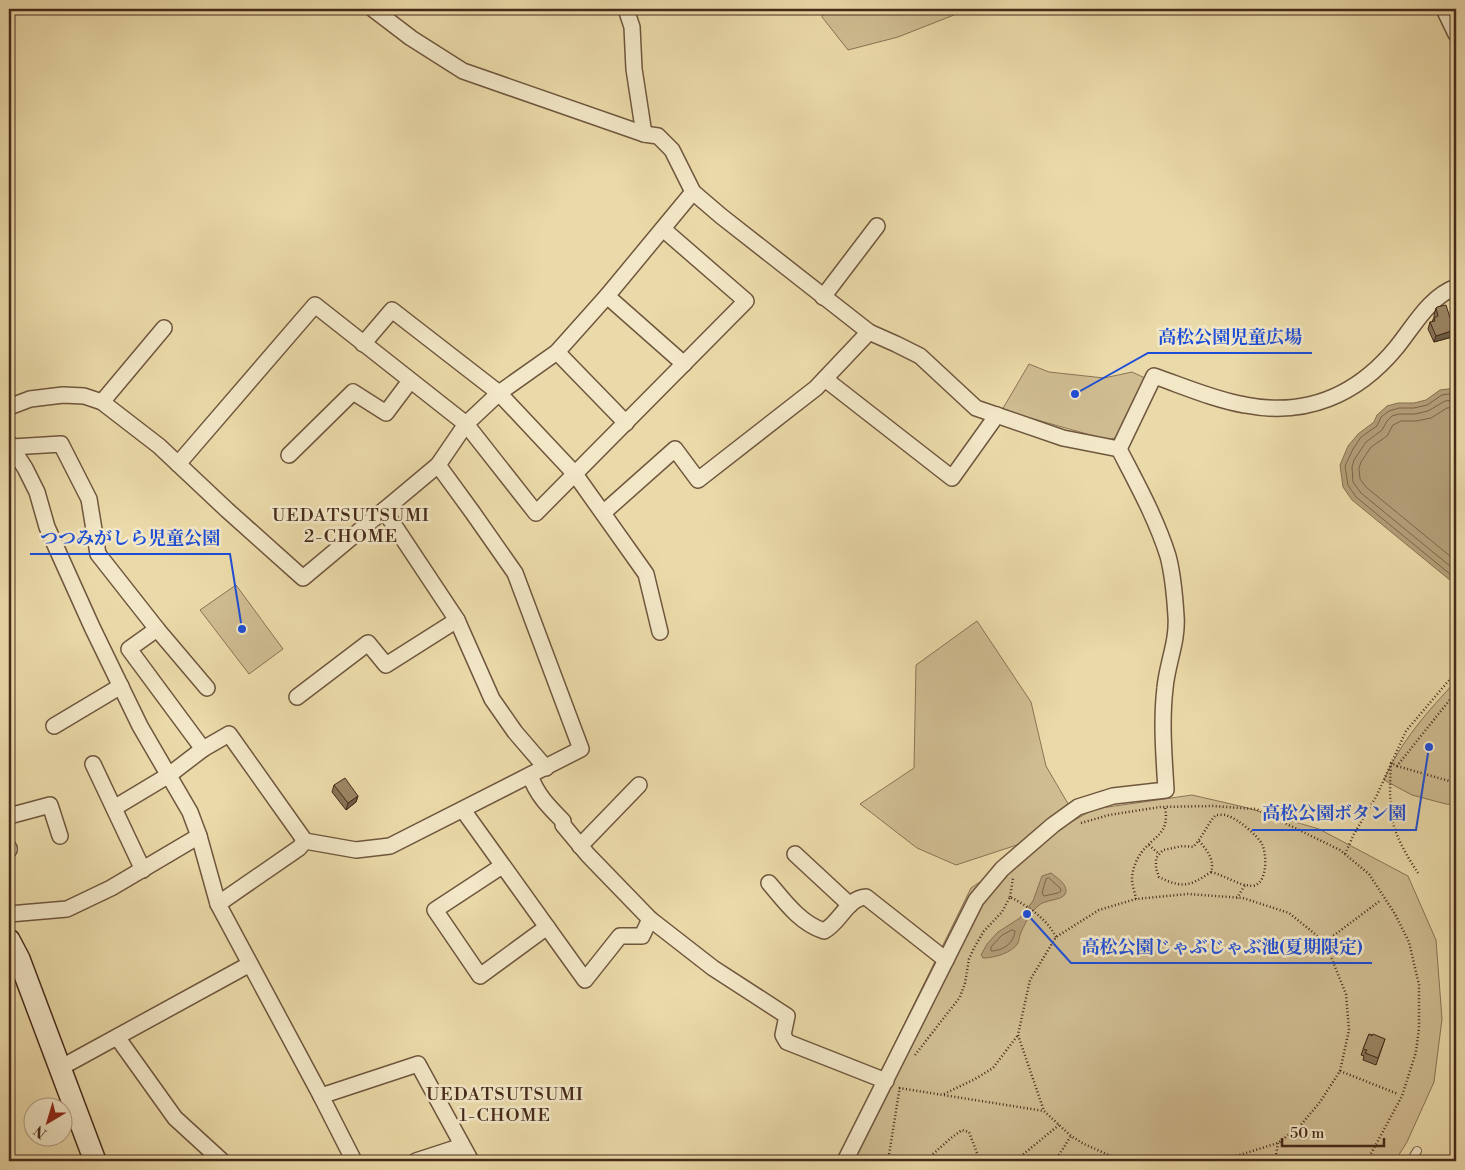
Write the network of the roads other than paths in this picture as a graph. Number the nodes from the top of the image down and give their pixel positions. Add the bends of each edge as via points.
1 (373, 9) edge
2 (626, 9) edge
3 (1444, 9) edge
4 (1456, 34) edge
5 (644, 134) junction
6 (693, 192) junction
7 (877, 226) dead end
8 (663, 229) junction
9 (1456, 286) edge
10 (607, 296) junction
11 (823, 297) junction
12 (164, 328) dead end
13 (869, 332) junction
14 (363, 344) junction
15 (557, 352) junction
16 (684, 364) junction
17 (825, 379) junction
18 (410, 382) junction
19 (499, 393) junction
20 (102, 402) junction
21 (9, 407) edge
22 (997, 415) junction
23 (626, 423) junction
24 (466, 424) junction
25 (10, 445) edge
26 (1118, 449) junction
27 (289, 455) dead end
28 (178, 464) junction
29 (438, 465) junction
30 (575, 474) junction
31 (384, 510) junction
32 (603, 513) junction
33 (458, 620) junction
34 (157, 629) junction
35 (660, 632) dead end
36 (129, 649) junction
37 (108, 660) junction
38 (121, 686) junction
39 (207, 688) dead end
40 (297, 697) dead end
41 (54, 726) dead end
42 (203, 749) junction
43 (93, 764) dead end
44 (546, 768) junction
45 (169, 775) junction
46 (530, 775) junction
47 (639, 785) dead end
48 (114, 808) junction
49 (463, 810) junction
50 (9, 816) edge
51 (60, 836) dead end
52 (199, 836) junction
53 (305, 841) junction
54 (580, 846) junction
55 (795, 854) dead end
56 (502, 866) junction
57 (143, 870) junction
58 (769, 884) dead end
59 (218, 904) junction
60 (850, 905) junction
61 (9, 914) edge
62 (650, 918) junction
63 (546, 927) junction
64 (9, 940) edge
65 (946, 960) junction
66 (250, 964) junction
67 (117, 1037) junction
68 (60, 1068) junction
69 (896, 1083) junction
70 (321, 1096) junction
71 (462, 1146) junction
72 (1417, 1151) dead end
73 (95, 1161) edge
74 (222, 1161) edge
75 (354, 1161) edge
76 (416, 1161) edge
77 (471, 1161) edge
78 (845, 1161) edge
79 (1411, 1161) edge

1 - 5 street via 463,71
2 - 5 street via 632,27 634,69
3 - 4 street
5 - 6 street via 658,136 672,150
6 - 8 street
6 - 11 street
7 - 11 street
8 - 10 street
8 - 16 street via 746,302
9 - 26 street via 1429,304 1384,362 1366,378 1330,399 1306,406 1271,409 1243,405 1154,376
10 - 15 street
10 - 16 street
11 - 13 street
12 - 20 street
13 - 17 street
13 - 22 street via 920,356 976,408
14 - 18 street
14 - 19 street via 392,310
14 - 28 street via 314,306
15 - 19 street
15 - 23 street
16 - 23 street
17 - 22 street via 952,478
17 - 32 street via 698,480 675,449
18 - 24 street
18 - 27 street via 386,413 353,392
19 - 24 street
19 - 30 street
20 - 21 street via 84,396 62,395 30,399
20 - 28 street
22 - 26 street via 1063,438
23 - 30 street
24 - 29 street
24 - 30 street via 536,513
25 - 34 street via 62,444 89,499 98,554
25 - 37 street via 37,492 47,527
26 - 65 street via 1143,493 1168,557 1176,618 1165,686 1166,790 1112,796 1078,807 1053,825 1002,869 976,900
28 - 31 street via 303,578
29 - 31 street
29 - 44 street via 515,574 581,749
30 - 32 street
31 - 33 street
32 - 35 street via 646,574
33 - 40 street via 386,665 368,643
33 - 44 street via 492,699
34 - 36 street
34 - 39 street
36 - 37 street
36 - 42 street
37 - 38 street
38 - 41 street
38 - 45 street
42 - 45 street
42 - 53 street via 229,734
43 - 48 street
44 - 46 street
45 - 48 street
45 - 52 street via 190,812
46 - 49 street
46 - 54 street via 541,798
47 - 54 street
48 - 57 street
49 - 53 street via 390,846 356,850
49 - 56 street
50 - 51 street via 50,805
52 - 57 street
52 - 59 street
53 - 59 street
54 - 62 street
55 - 60 street
56 - 63 street
56 - 63 street via 436,910 480,976
57 - 61 street via 67,909
58 - 60 street via 794,912 824,931
59 - 66 street
60 - 65 street via 866,897
62 - 63 street via 642,936 620,936 585,980
62 - 69 street via 713,968 787,1016 783,1035 787,1042
64 - 68 street
65 - 69 street
66 - 67 street
66 - 70 street
67 - 68 street
67 - 74 street via 175,1118
68 - 73 street
69 - 78 street
70 - 71 street via 418,1064
70 - 75 street
71 - 76 street
71 - 77 street
72 - 79 lane

